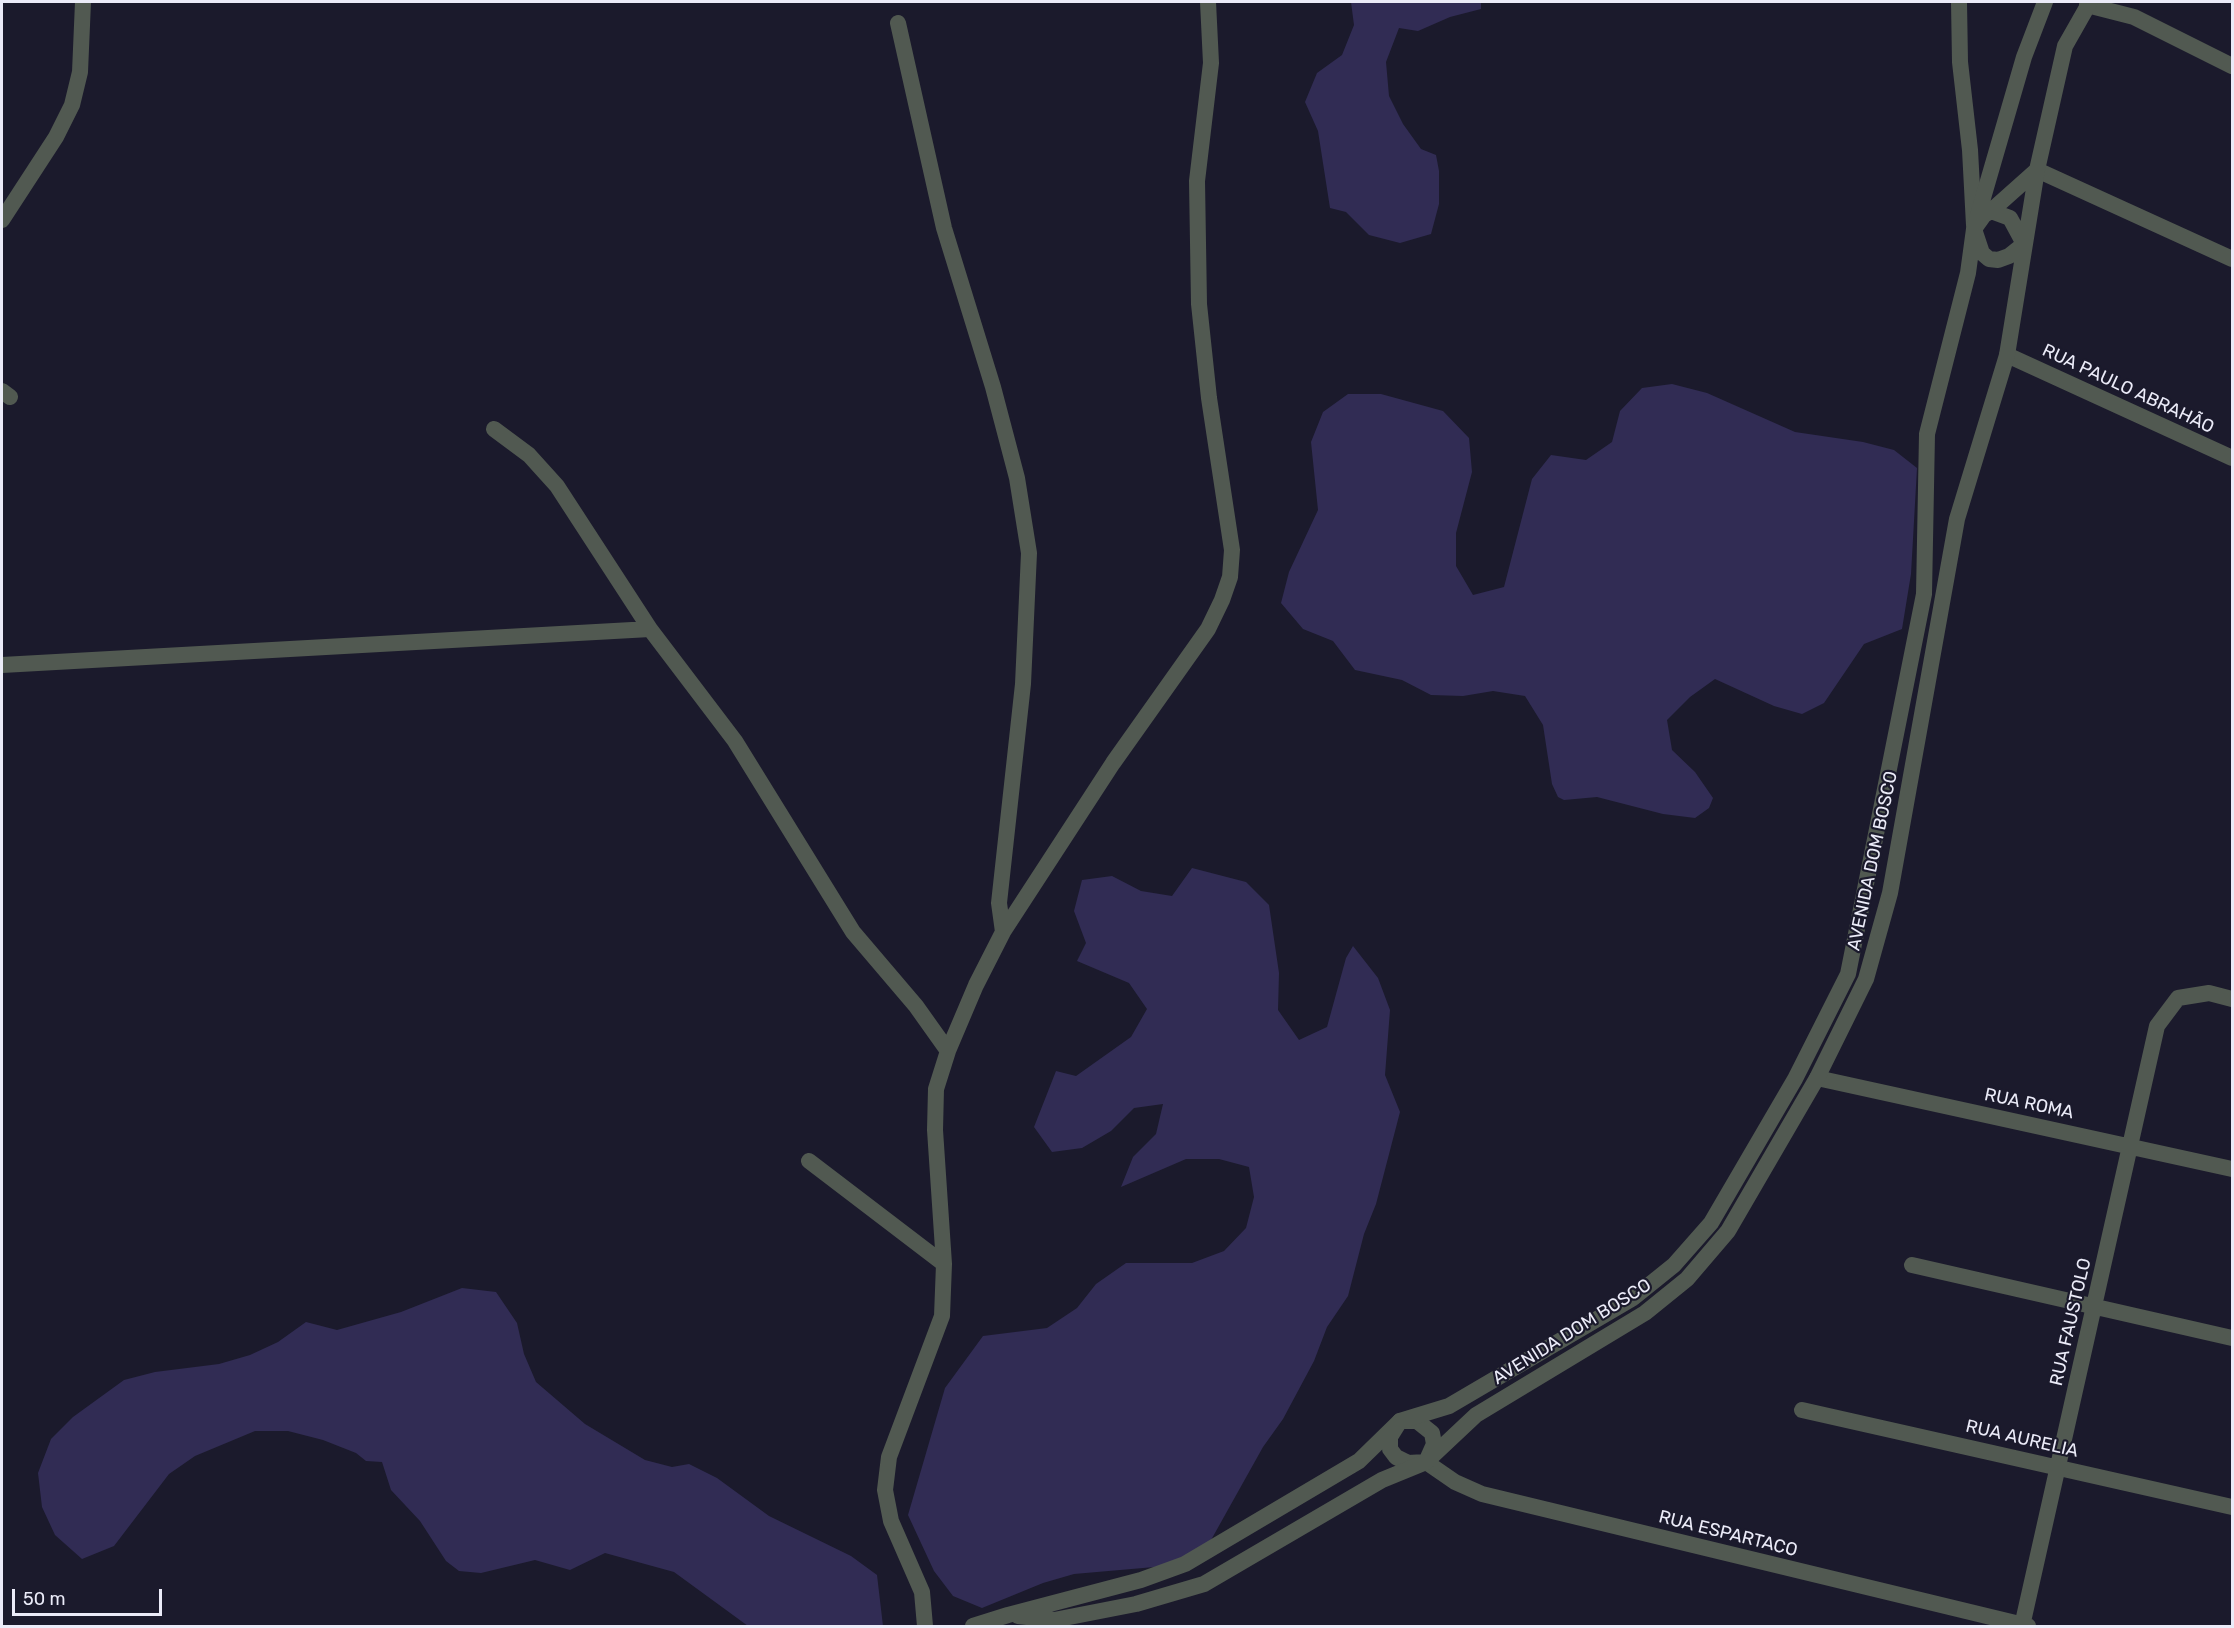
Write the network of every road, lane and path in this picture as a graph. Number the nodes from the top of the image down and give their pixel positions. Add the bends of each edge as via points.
1 (83, 2) edge
2 (1208, 2) edge
3 (1959, 2) edge
4 (2044, 3) edge
5 (2089, 3) edge
6 (898, 23) dead end
7 (2232, 66) edge
8 (2037, 170) junction
9 (1991, 211) junction
10 (2, 220) edge
11 (1974, 230) junction
12 (2024, 244) junction
13 (2232, 259) edge
14 (2007, 355) junction
15 (494, 429) dead end
16 (2232, 458) edge
17 (650, 629) junction
18 (2, 665) edge
19 (1004, 932) junction
20 (2232, 999) edge
21 (948, 1051) junction
22 (1817, 1078) junction
23 (2130, 1146) junction
24 (809, 1161) dead end
25 (2232, 1169) edge
26 (944, 1264) junction
27 (1912, 1265) dead end
28 (2094, 1306) junction
29 (2232, 1338) edge
30 (1803, 1410) dead end
31 (1400, 1421) junction
32 (1426, 1462) junction
33 (2058, 1467) junction
34 (2232, 1507) edge
35 (1008, 1614) junction
36 (925, 1626) edge
37 (973, 1626) edge
38 (2024, 1626) edge

1 - 10 street via 80,72 72,105
2 - 19 street via 1211,63 1197,181 1200,304 1209,398 1232,550 1230,577 1208,629 1113,763
3 - 11 street
4 - 11 street via 2024,57
5 - 7 street via 2134,17
5 - 8 street, AVENIDA DOM BOSCO via 2065,46
6 - 19 street via 944,228 1017,478 1029,553 1023,684 999,903
8 - 9 street
8 - 12 street, AVENIDA DOM BOSCO
8 - 13 street
9 - 11 street
9 - 12 street via 2010,218
11 - 12 street via 1982,253 1989,259 2009,256
11 - 31 street, AVENIDA DOM BOSCO via 1968,273 1927,434 1924,594 1848,974 1796,1079 1711,1223 1674,1266 1633,1298 1449,1406
12 - 14 street, AVENIDA DOM BOSCO
14 - 16 street, RUA PAULO ABRAHÃO
14 - 22 street, AVENIDA DOM BOSCO via 1957,519 1890,893 1866,979
15 - 17 street via 529,455 557,486
17 - 18 street
17 - 21 street via 735,741 853,932 916,1006
19 - 21 street
20 - 23 street, RUA FAUSTOLO via 2209,993 2178,998 2157,1026
21 - 26 street via 936,1089 934,1130
22 - 23 street, RUA ROMA
22 - 32 street, AVENIDA DOM BOSCO via 1728,1231 1687,1279 1645,1313 1476,1415
23 - 25 street, RUA ROMA
23 - 28 street, RUA FAUSTOLO
24 - 26 street
26 - 36 street via 942,1316 889,1457 885,1490 891,1521 922,1592
27 - 28 street
28 - 29 street
28 - 33 street, RUA FAUSTOLO
30 - 33 street, RUA AURELIA
31 - 32 street via 1417,1421 1432,1432 1434,1444
31 - 32 street via 1390,1437 1390,1449 1408,1463
31 - 35 street, AVENIDA DOM BOSCO via 1359,1461 1185,1564 1141,1580
32 - 35 street, AVENIDA DOM BOSCO via 1382,1480 1204,1584 1136,1604 1054,1620
32 - 38 street, RUA ESPARTACO via 1482,1494
33 - 34 street, RUA AURELIA
33 - 38 street, RUA FAUSTOLO
35 - 37 street, AVENIDA DOM BOSCO

